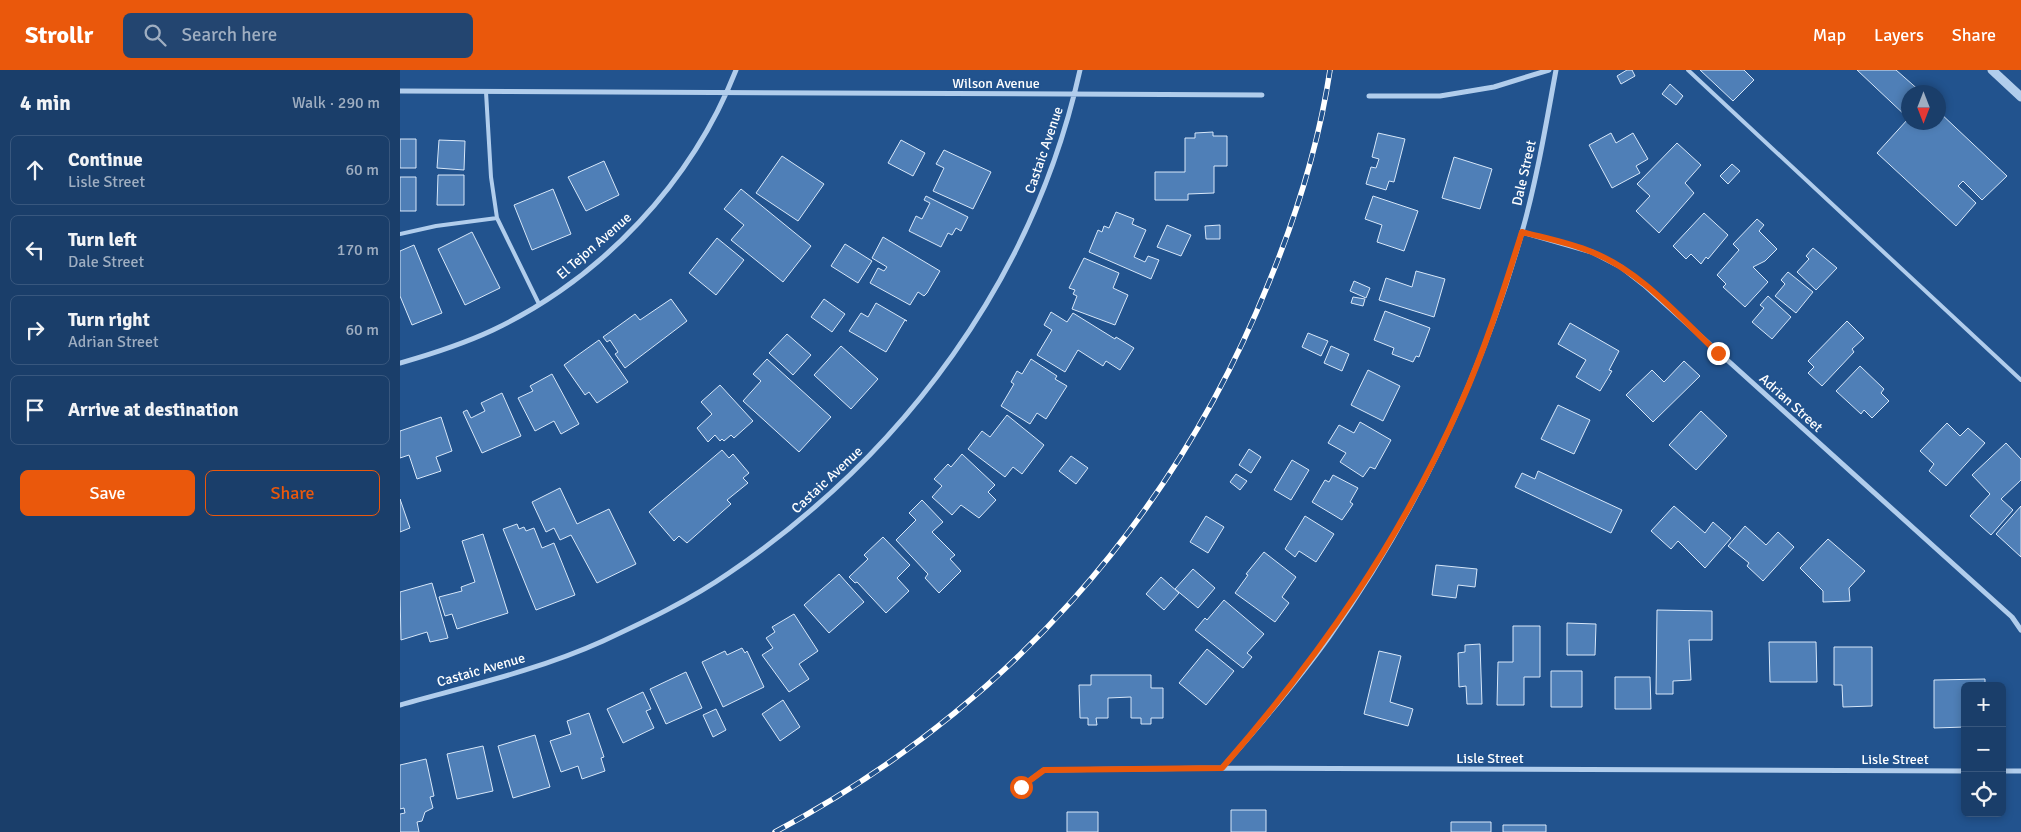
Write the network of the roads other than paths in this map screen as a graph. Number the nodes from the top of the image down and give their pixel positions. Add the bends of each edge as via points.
1 (736, 70) edge
2 (1080, 70) edge
3 (1549, 70) edge
4 (1556, 70) edge
5 (1688, 70) edge
6 (1992, 70) edge
7 (400, 91) edge
8 (486, 92) junction
9 (727, 93) junction
10 (1075, 94) junction
11 (1262, 95) dead end
12 (1369, 96) dead end
13 (2021, 97) edge
14 (497, 218) junction
15 (1522, 232) junction
16 (400, 234) edge
17 (539, 304) junction
18 (400, 364) edge
19 (2021, 380) edge
20 (2021, 630) edge
21 (400, 705) edge
22 (1222, 768) junction
23 (1961, 771) edge
24 (2006, 771) edge
25 (2021, 771) edge
26 (1021, 787) dead end

1 - 9 street, El Tejon Avenue
2 - 10 street, Castaic Avenue
3 - 12 street via 1494,87 1440,96
4 - 15 street, Dale Street
5 - 19 lane
6 - 13 street
7 - 8 street, Wilson Avenue
8 - 9 street, Wilson Avenue
8 - 14 lane
9 - 10 street, Wilson Avenue
9 - 17 street, El Tejon Avenue via 693,153 662,196 628,234 582,275
10 - 11 street, Wilson Avenue
10 - 21 street, Castaic Avenue via 1037,204 970,331 891,434 841,486 786,532 734,569 665,611 600,642 532,667
14 - 16 lane
14 - 17 lane
15 - 20 street, Adrian Street via 1592,252 1621,266 2012,617
15 - 22 street, Dale Street via 1495,318 1469,384 1419,491 1379,562 1329,637 1274,709
17 - 18 street, El Tejon Avenue via 446,350
22 - 23 street, Lisle Street
22 - 26 street, Lisle Street via 1044,770
24 - 25 street

